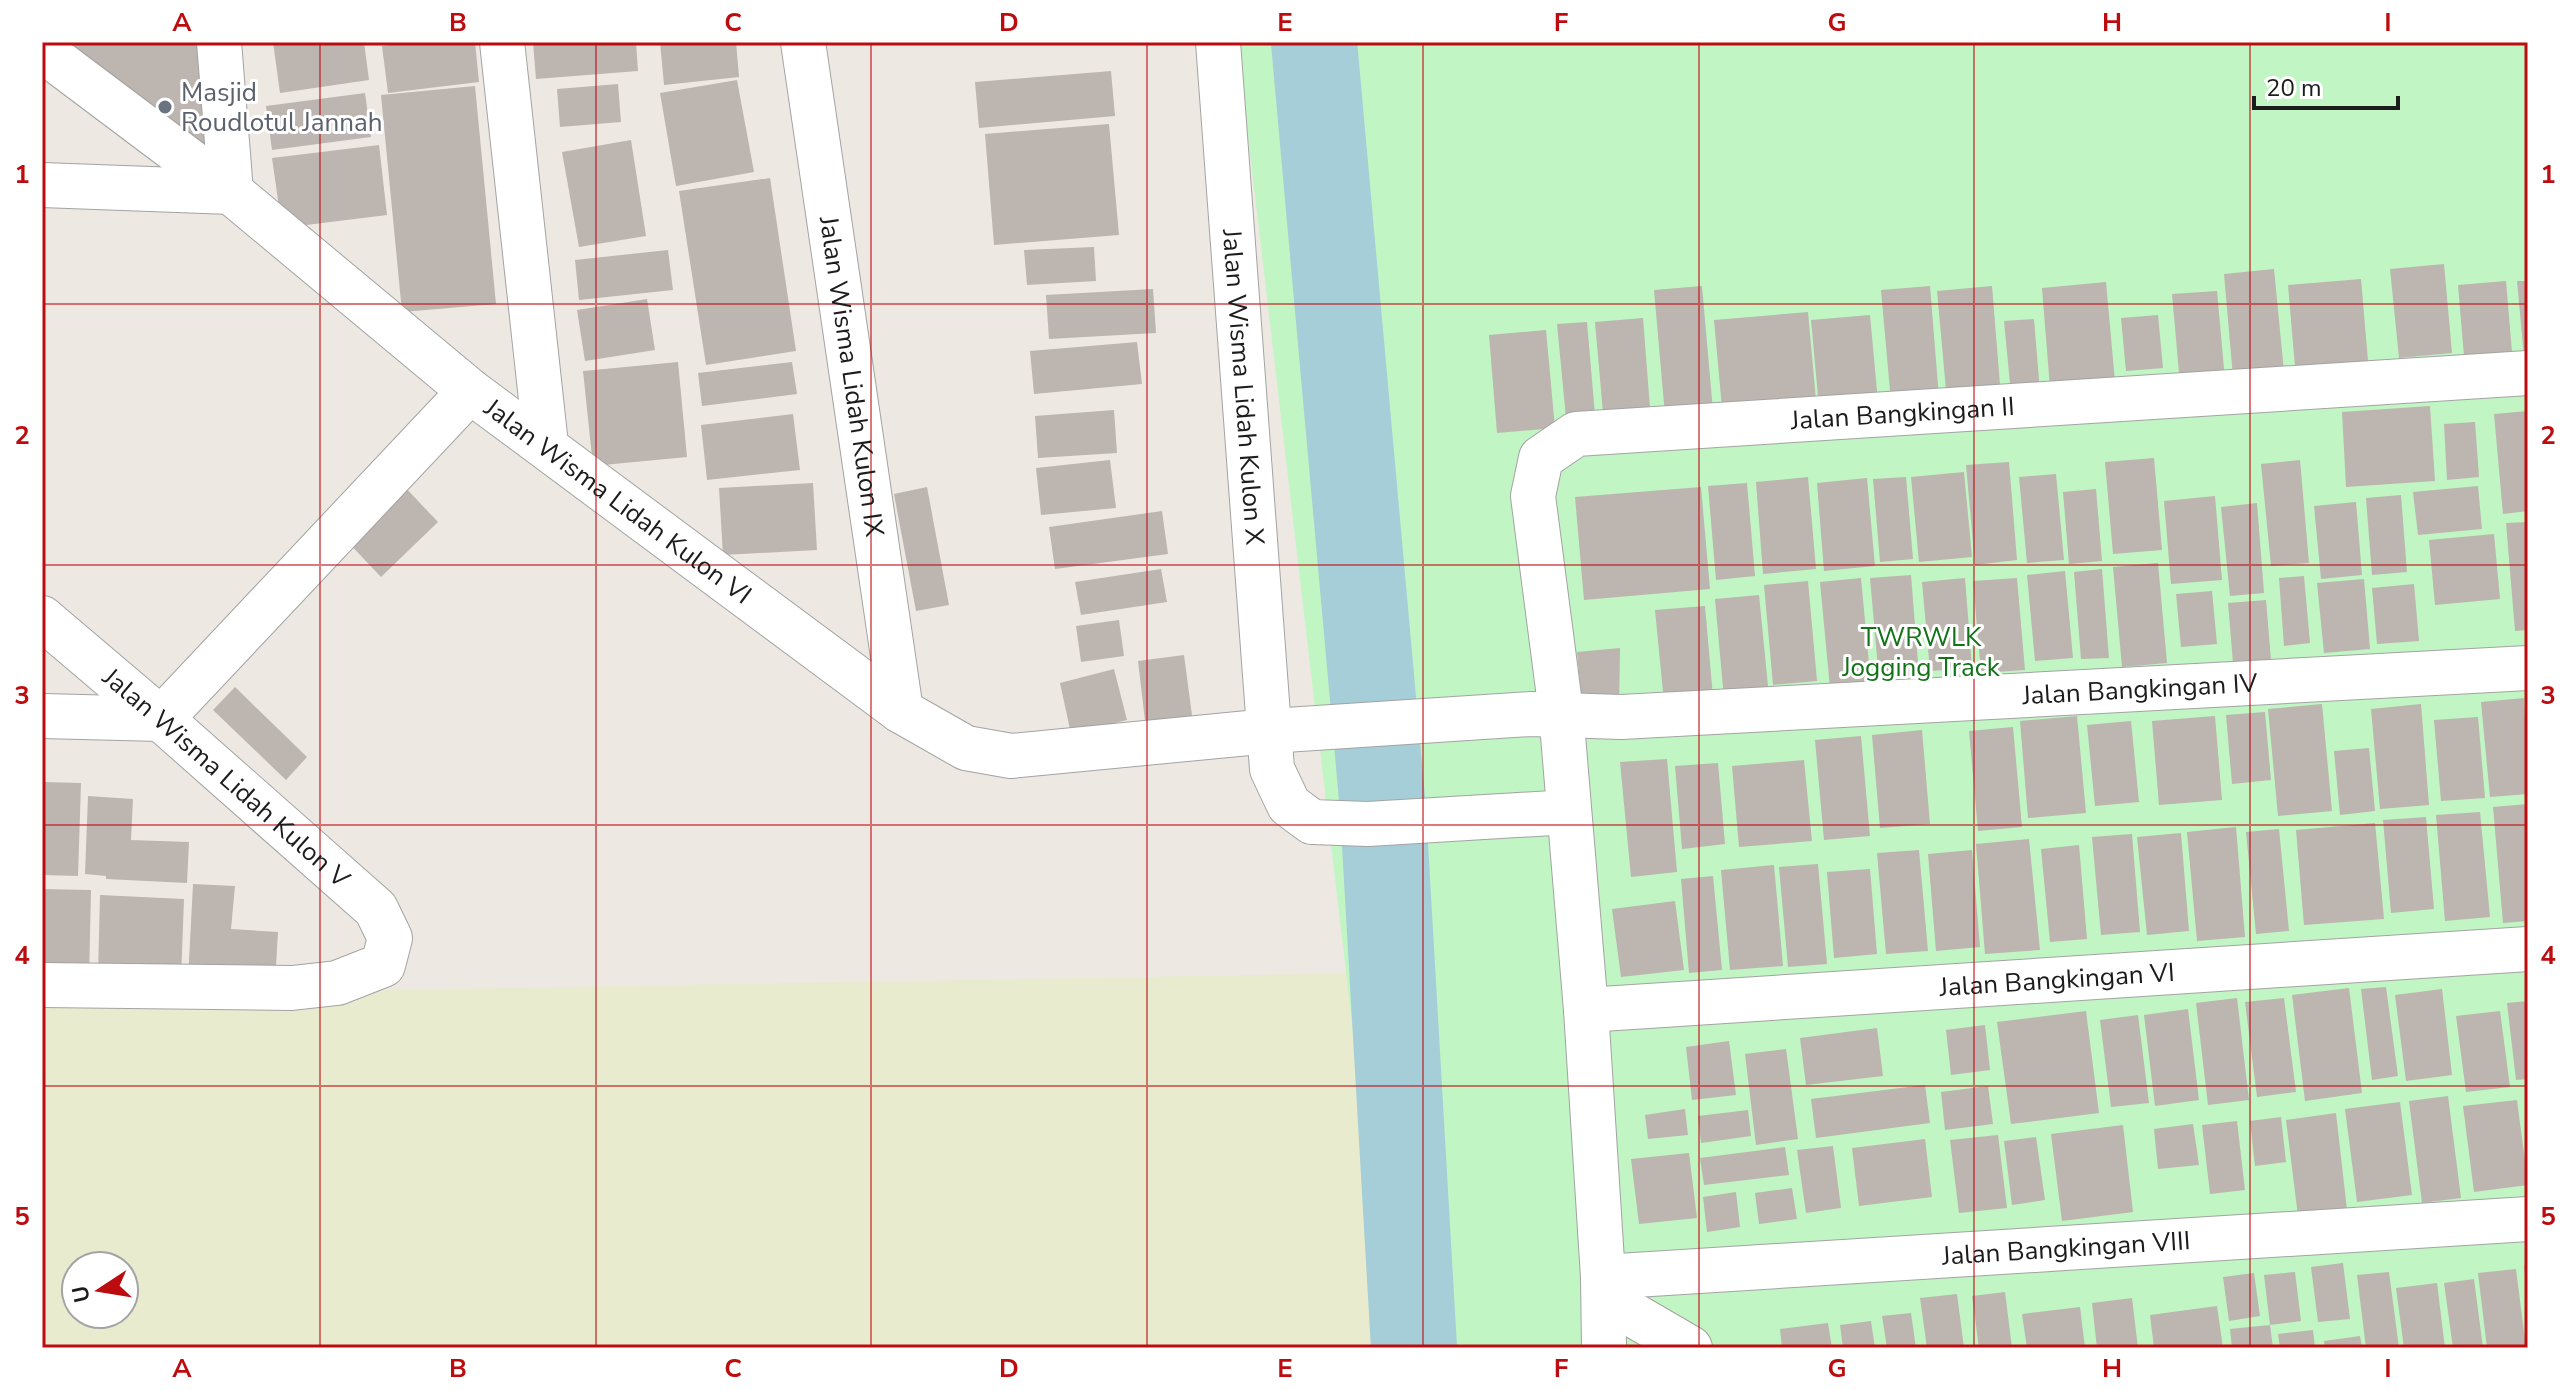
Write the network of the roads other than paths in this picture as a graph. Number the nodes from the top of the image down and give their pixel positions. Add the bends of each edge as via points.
1 (219, 42) edge
2 (502, 42) edge
3 (803, 42) edge
4 (1218, 42) edge
5 (42, 50) edge
6 (42, 185) edge
7 (231, 192) junction
8 (2528, 373) edge
9 (470, 391) junction
10 (546, 445) junction
11 (42, 618) edge
12 (2528, 668) edge
13 (901, 711) junction
14 (1561, 712) junction
15 (42, 716) edge
16 (161, 719) junction
17 (1366, 725) joint
18 (1271, 750) junction
19 (1569, 812) junction
20 (2528, 949) edge
21 (42, 985) edge
22 (1586, 1010) junction
23 (2528, 1219) edge
24 (1603, 1287) junction
25 (1604, 1348) edge
26 (1690, 1348) edge

1 - 7 street
2 - 10 street
3 - 13 street, Jalan Wisma Lidah Kulon IX
4 - 18 street, Jalan Wisma Lidah Kulon X
5 - 7 street, Jalan Wisma Lidah Kulon VI
6 - 7 street
7 - 9 street, Jalan Wisma Lidah Kulon VI
8 - 14 street, Jalan Bangkingan II via 1576,434 1541,458 1533,496
9 - 10 street, Jalan Wisma Lidah Kulon VI
9 - 16 street
10 - 13 street, Jalan Wisma Lidah Kulon VI
11 - 16 street, Jalan Wisma Lidah Kulon V
12 - 14 street, Jalan Bangkingan IV via 1621,717
13 - 18 street, Jalan Wisma Lidah Kulon VI via 966,748 1011,756
14 - 17 street, Jalan Bangkingan IV
14 - 19 street, Jalan Bangkingan II
15 - 16 street
16 - 21 street, Jalan Wisma Lidah Kulon V via 376,909 390,938 383,965 359,977 292,988
17 - 18 street, Jalan Wisma Lidah Kulon VI
18 - 19 street via 1289,805 1312,822 1368,824
19 - 22 street, Jalan Bangkingan II
20 - 22 street, Jalan Bangkingan VI
22 - 24 street, Jalan Bangkingan II
23 - 24 street, Jalan Bangkingan VIII
24 - 25 street, Jalan Bangkingan II
24 - 26 street

